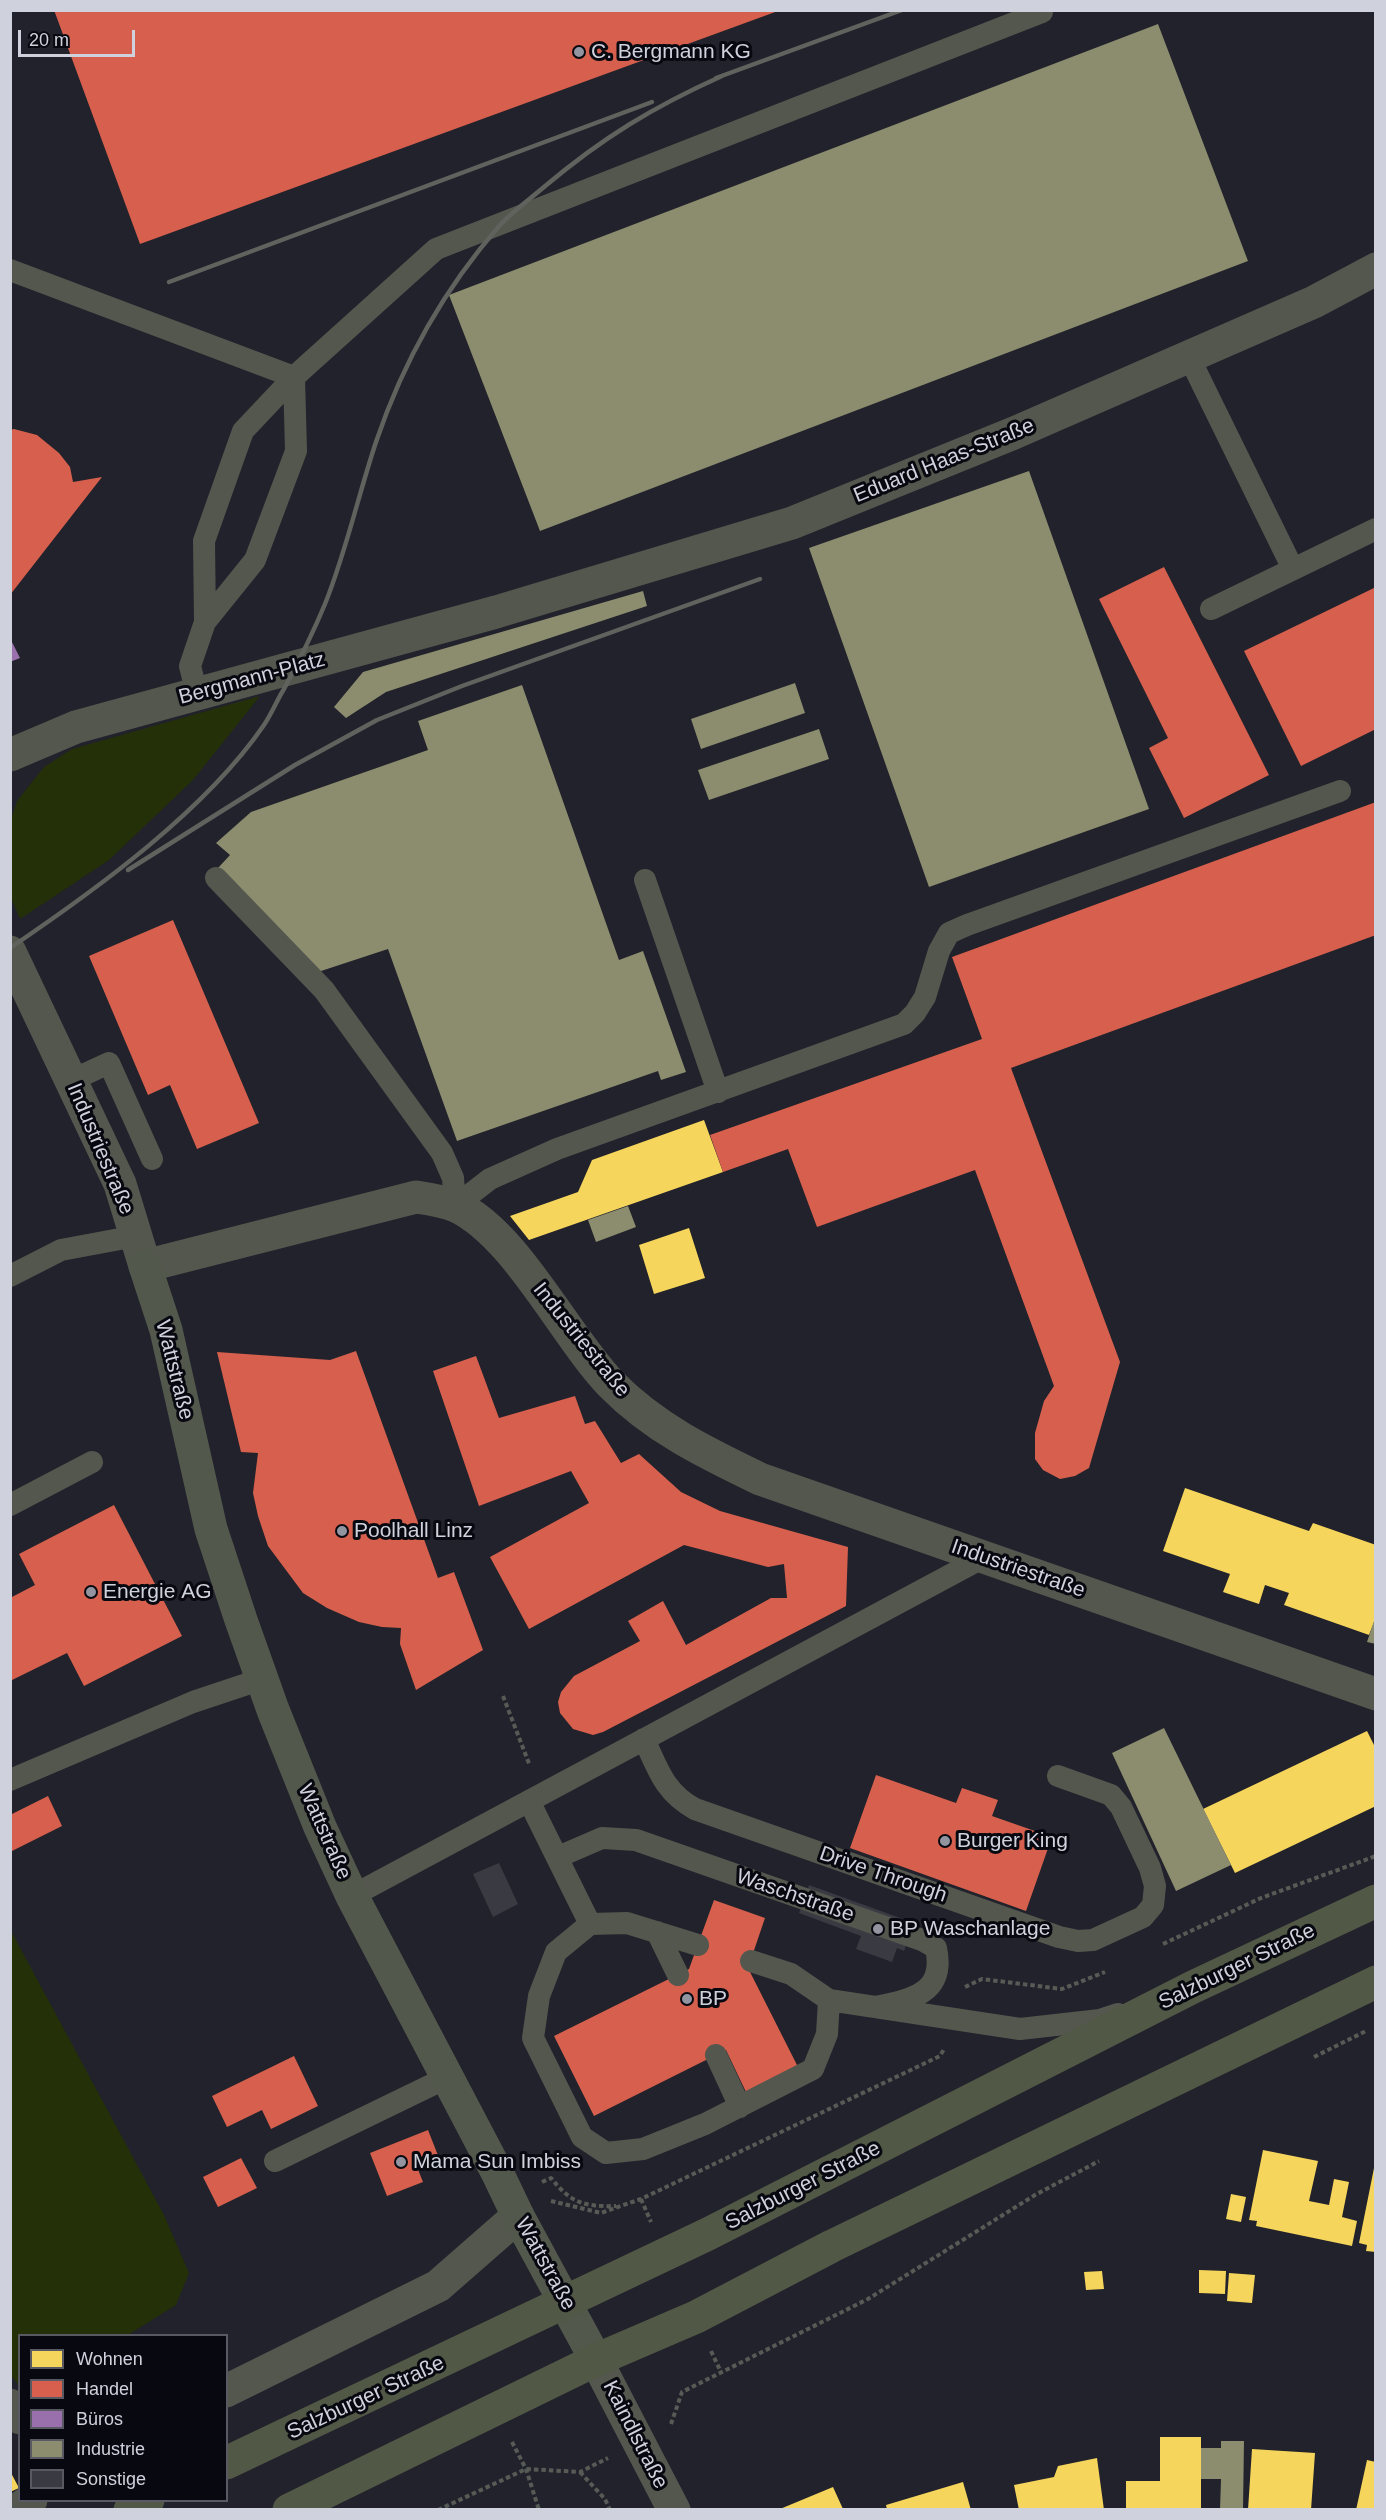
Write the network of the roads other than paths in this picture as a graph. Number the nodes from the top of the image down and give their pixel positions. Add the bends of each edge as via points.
1 (1041, 10) edge
2 (1376, 269) edge
3 (10, 270) edge
4 (1189, 357) junction
5 (294, 377) junction
6 (1376, 529) edge
7 (1293, 569) junction
8 (1211, 609) dead end
9 (496, 612) joint
10 (205, 622) junction
11 (197, 693) junction
12 (10, 755) edge
13 (1340, 791) dead end
14 (216, 878) dead end
15 (645, 880) dead end
16 (10, 952) edge
17 (70, 1081) junction
18 (718, 1092) junction
19 (152, 1159) dead end
20 (455, 1206) junction
21 (141, 1251) junction
22 (10, 1276) edge
23 (92, 1462) dead end
24 (10, 1505) edge
25 (984, 1557) junction
26 (261, 1679) junction
27 (1376, 1694) edge
28 (644, 1739) junction
29 (1058, 1776) dead end
30 (10, 1780) edge
31 (535, 1798) junction
32 (558, 1857) junction
33 (352, 1896) junction
34 (1376, 1900) edge
35 (590, 1924) junction
36 (657, 1932) junction
37 (698, 1945) dead end
38 (751, 1961) dead end
39 (678, 1975) dead end
40 (1376, 1982) edge
41 (1193, 1987) junction
42 (829, 2000) junction
43 (874, 2007) junction
44 (716, 2055) dead end
45 (448, 2077) junction
46 (740, 2107) junction
47 (275, 2161) dead end
48 (514, 2208) junction
49 (566, 2302) junction
50 (596, 2360) junction
51 (228, 2390) edge
52 (228, 2462) edge
53 (144, 2502) edge
54 (130, 2510) edge
55 (289, 2510) edge
56 (674, 2510) edge

1 - 5 lane via 436,249
2 - 4 street, Eduard Haas-Straße via 1314,302
3 - 5 lane
4 - 7 lane
4 - 9 street, Eduard Haas-Straße via 792,523
5 - 10 lane via 296,451 255,561
5 - 10 lane via 243,431 204,541
6 - 7 lane
7 - 8 lane
9 - 11 street, Bergmann-Platz
10 - 11 lane via 190,666
11 - 12 street, Bergmann-Platz via 76,727
13 - 18 lane via 949,933 939,951 925,997 904,1024
14 - 20 lane via 324,990 442,1153 453,1178
15 - 18 lane
16 - 17 street, Industriestraße
17 - 19 lane via 109,1063
17 - 21 street, Industriestraße via 120,1184
18 - 20 lane via 557,1149 490,1179
20 - 21 street, Industriestraße via 416,1197
20 - 25 street, Industriestraße via 476,1219 508,1249 610,1383 650,1420 699,1450 760,1479
21 - 22 lane via 61,1250
21 - 26 street, Wattstraße via 166,1330 212,1529
23 - 24 lane
25 - 27 street, Industriestraße
25 - 28 lane
26 - 30 lane via 193,1702
26 - 33 street, Wattstraße
28 - 29 lane, Drive Through via 666,1785 678,1800 694,1809 1059,1937 1093,1940 1143,1917 1153,1905 1155,1886 1121,1807 1111,1795
28 - 31 lane
31 - 32 lane
31 - 33 lane
32 - 35 lane
32 - 43 lane, Waschstraße via 602,1838 636,1840 936,1948 939,1964 933,1981 914,1999
33 - 45 street, Wattstraße
34 - 41 main road, Salzburger Straße
35 - 36 lane via 627,1923
35 - 46 lane via 556,1952 539,1996 533,2038 582,2137 606,2153 643,2149
36 - 37 lane
36 - 39 lane
38 - 42 lane via 791,1974
40 - 50 main road via 832,2246 696,2317
41 - 43 lane via 1100,2020 1020,2029
41 - 49 main road, Salzburger Straße
42 - 43 lane
42 - 46 lane via 827,2034 813,2069
44 - 46 lane
45 - 47 lane
45 - 48 street, Wattstraße
48 - 49 street, Wattstraße
48 - 51 street via 438,2286
49 - 50 street, Wattstraße
49 - 52 main road, Salzburger Straße
50 - 55 main road
50 - 56 street, Kaindlstraße
53 - 54 main road

